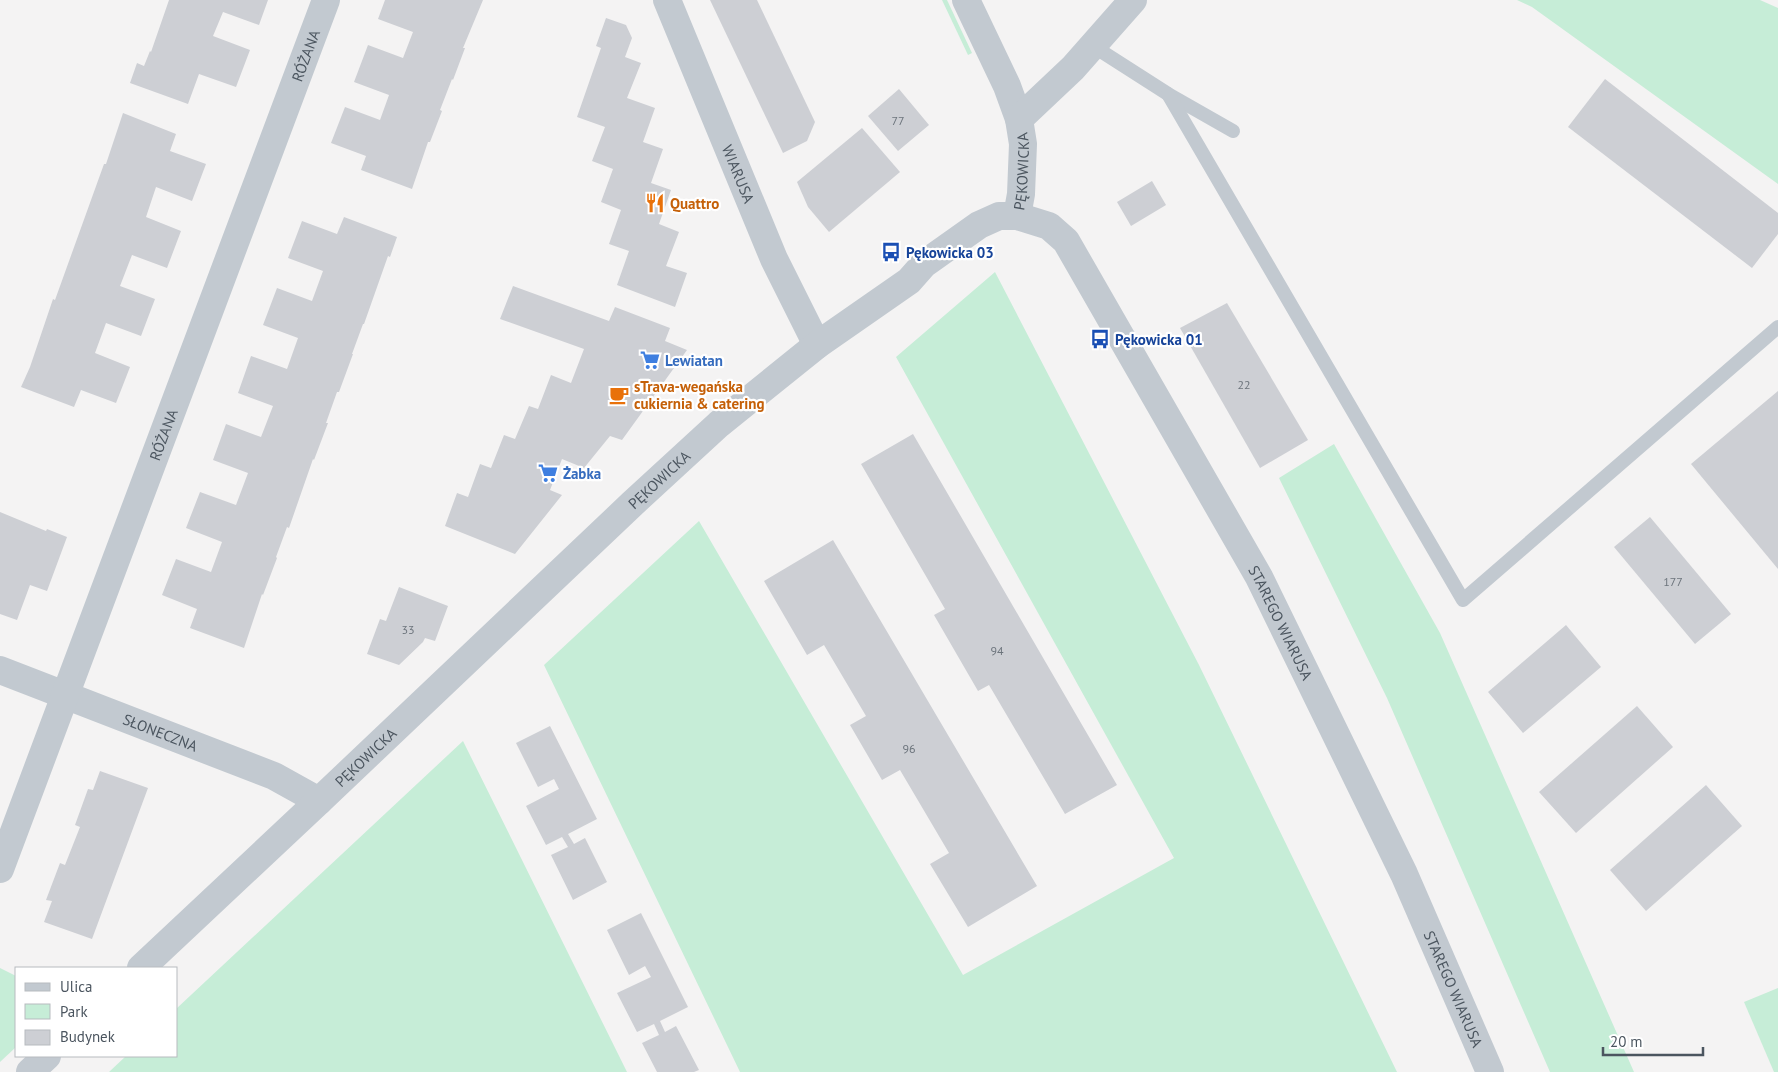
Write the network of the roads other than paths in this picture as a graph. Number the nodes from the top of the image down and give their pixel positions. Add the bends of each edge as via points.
1 (326, 0) edge
2 (667, 0) edge
3 (966, 0) edge
4 (1133, 0) edge
5 (1094, 46) junction
6 (1168, 94) junction
7 (1019, 119) junction
8 (1233, 131) dead end
9 (1017, 216) junction
10 (1778, 327) edge
11 (817, 344) junction
12 (0, 670) edge
13 (65, 694) junction
14 (319, 801) junction
15 (0, 870) edge
16 (142, 967) edge
17 (46, 1057) edge
18 (30, 1072) edge
19 (1490, 1072) edge

1 - 13 street, RÓŻANA
2 - 11 street, WIARUSA via 774,259
3 - 7 street
4 - 5 street, PĘKOWICKA
5 - 6 lane
5 - 7 street, PĘKOWICKA
6 - 8 lane
6 - 10 lane via 1463,600
7 - 9 street, PĘKOWICKA via 1024,144
9 - 11 street, PĘKOWICKA via 999,216 979,225 924,264 909,281
9 - 19 street, STAREGO WIARUSA via 1049,226 1066,241 1259,577 1404,874
11 - 14 street, PĘKOWICKA via 719,424
12 - 13 street, SŁONECZNA
13 - 14 street, SŁONECZNA via 274,776
13 - 15 street, RÓŻANA
14 - 16 street, PĘKOWICKA
17 - 18 street

